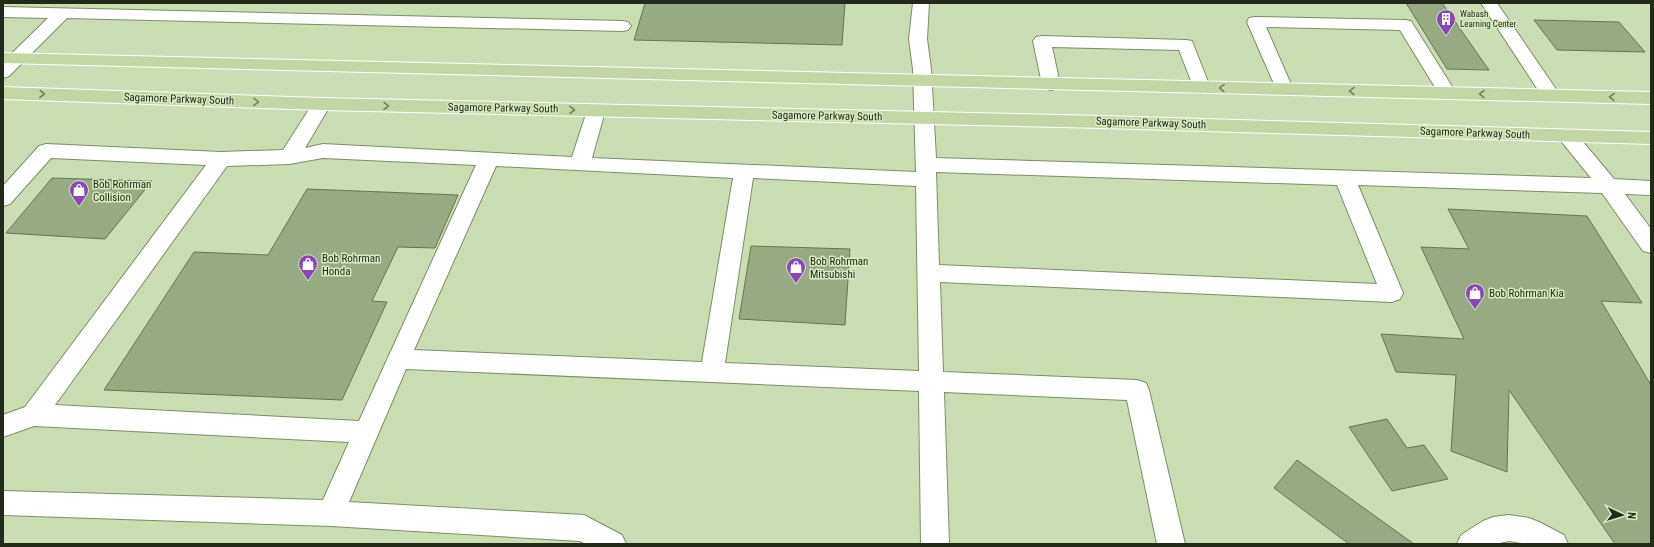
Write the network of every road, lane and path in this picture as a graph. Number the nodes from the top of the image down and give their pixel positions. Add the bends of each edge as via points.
1 (920, 3) edge
2 (1490, 3) edge
3 (3, 12) edge
4 (63, 13) junction
5 (622, 26) dead end
6 (10, 59) edge
7 (3, 72) edge
8 (923, 81) junction
9 (1051, 84) junction
10 (1201, 87) junction
11 (1284, 89) junction
12 (3, 93) edge
13 (1447, 93) junction
14 (1550, 95) junction
15 (1651, 98) edge
16 (322, 104) junction
17 (596, 111) junction
18 (925, 118) junction
19 (1567, 136) junction
20 (1651, 138) edge
21 (289, 156) junction
22 (221, 159) junction
23 (489, 159) junction
24 (580, 164) junction
25 (744, 171) junction
26 (926, 172) junction
27 (1345, 179) junction
28 (1608, 186) junction
29 (1651, 188) edge
30 (3, 199) edge
31 (1651, 246) edge
32 (928, 273) junction
33 (398, 359) junction
34 (712, 372) junction
35 (931, 382) junction
36 (34, 415) junction
37 (3, 426) edge
38 (366, 432) junction
39 (3, 503) edge
40 (331, 513) junction
41 (612, 544) edge
42 (935, 544) edge
43 (1170, 544) edge
44 (1471, 544) edge
45 (1554, 544) edge

1 - 8 street via 918,39
2 - 14 street
3 - 4 street
4 - 5 street
4 - 6 street
6 - 7 street
6 - 8 main road
8 - 9 main road
8 - 18 street
9 - 10 main road
9 - 10 street via 1042,41 1186,45
11 -> 10 main road
13 -> 11 main road
11 - 13 street via 1255,22 1405,25
12 -> 16 main road, Sagamore Parkway South
14 -> 13 main road
15 -> 14 main road
16 -> 17 main road, Sagamore Parkway South
16 - 21 street
17 - 18 main road, Sagamore Parkway South
17 - 24 street
18 - 19 main road, Sagamore Parkway South
18 - 26 street
19 - 20 main road, Sagamore Parkway South
19 - 28 street
21 - 22 street
21 - 23 street via 323,151
22 - 30 street via 46,151
22 - 36 street
23 - 24 street
23 - 33 street
24 - 25 street
25 - 26 street
25 - 34 street
26 - 27 street
26 - 32 street
27 - 28 street
27 - 32 street via 1392,293
28 - 29 street
28 - 31 street
32 - 35 street
33 - 34 street
33 - 38 street
34 - 35 street
35 - 42 street
35 - 43 street via 1137,390
36 - 37 street
36 - 38 street
38 - 40 street
39 - 40 street
40 - 41 street via 584,528
44 - 45 street via 1493,530 1509,528 1529,530

